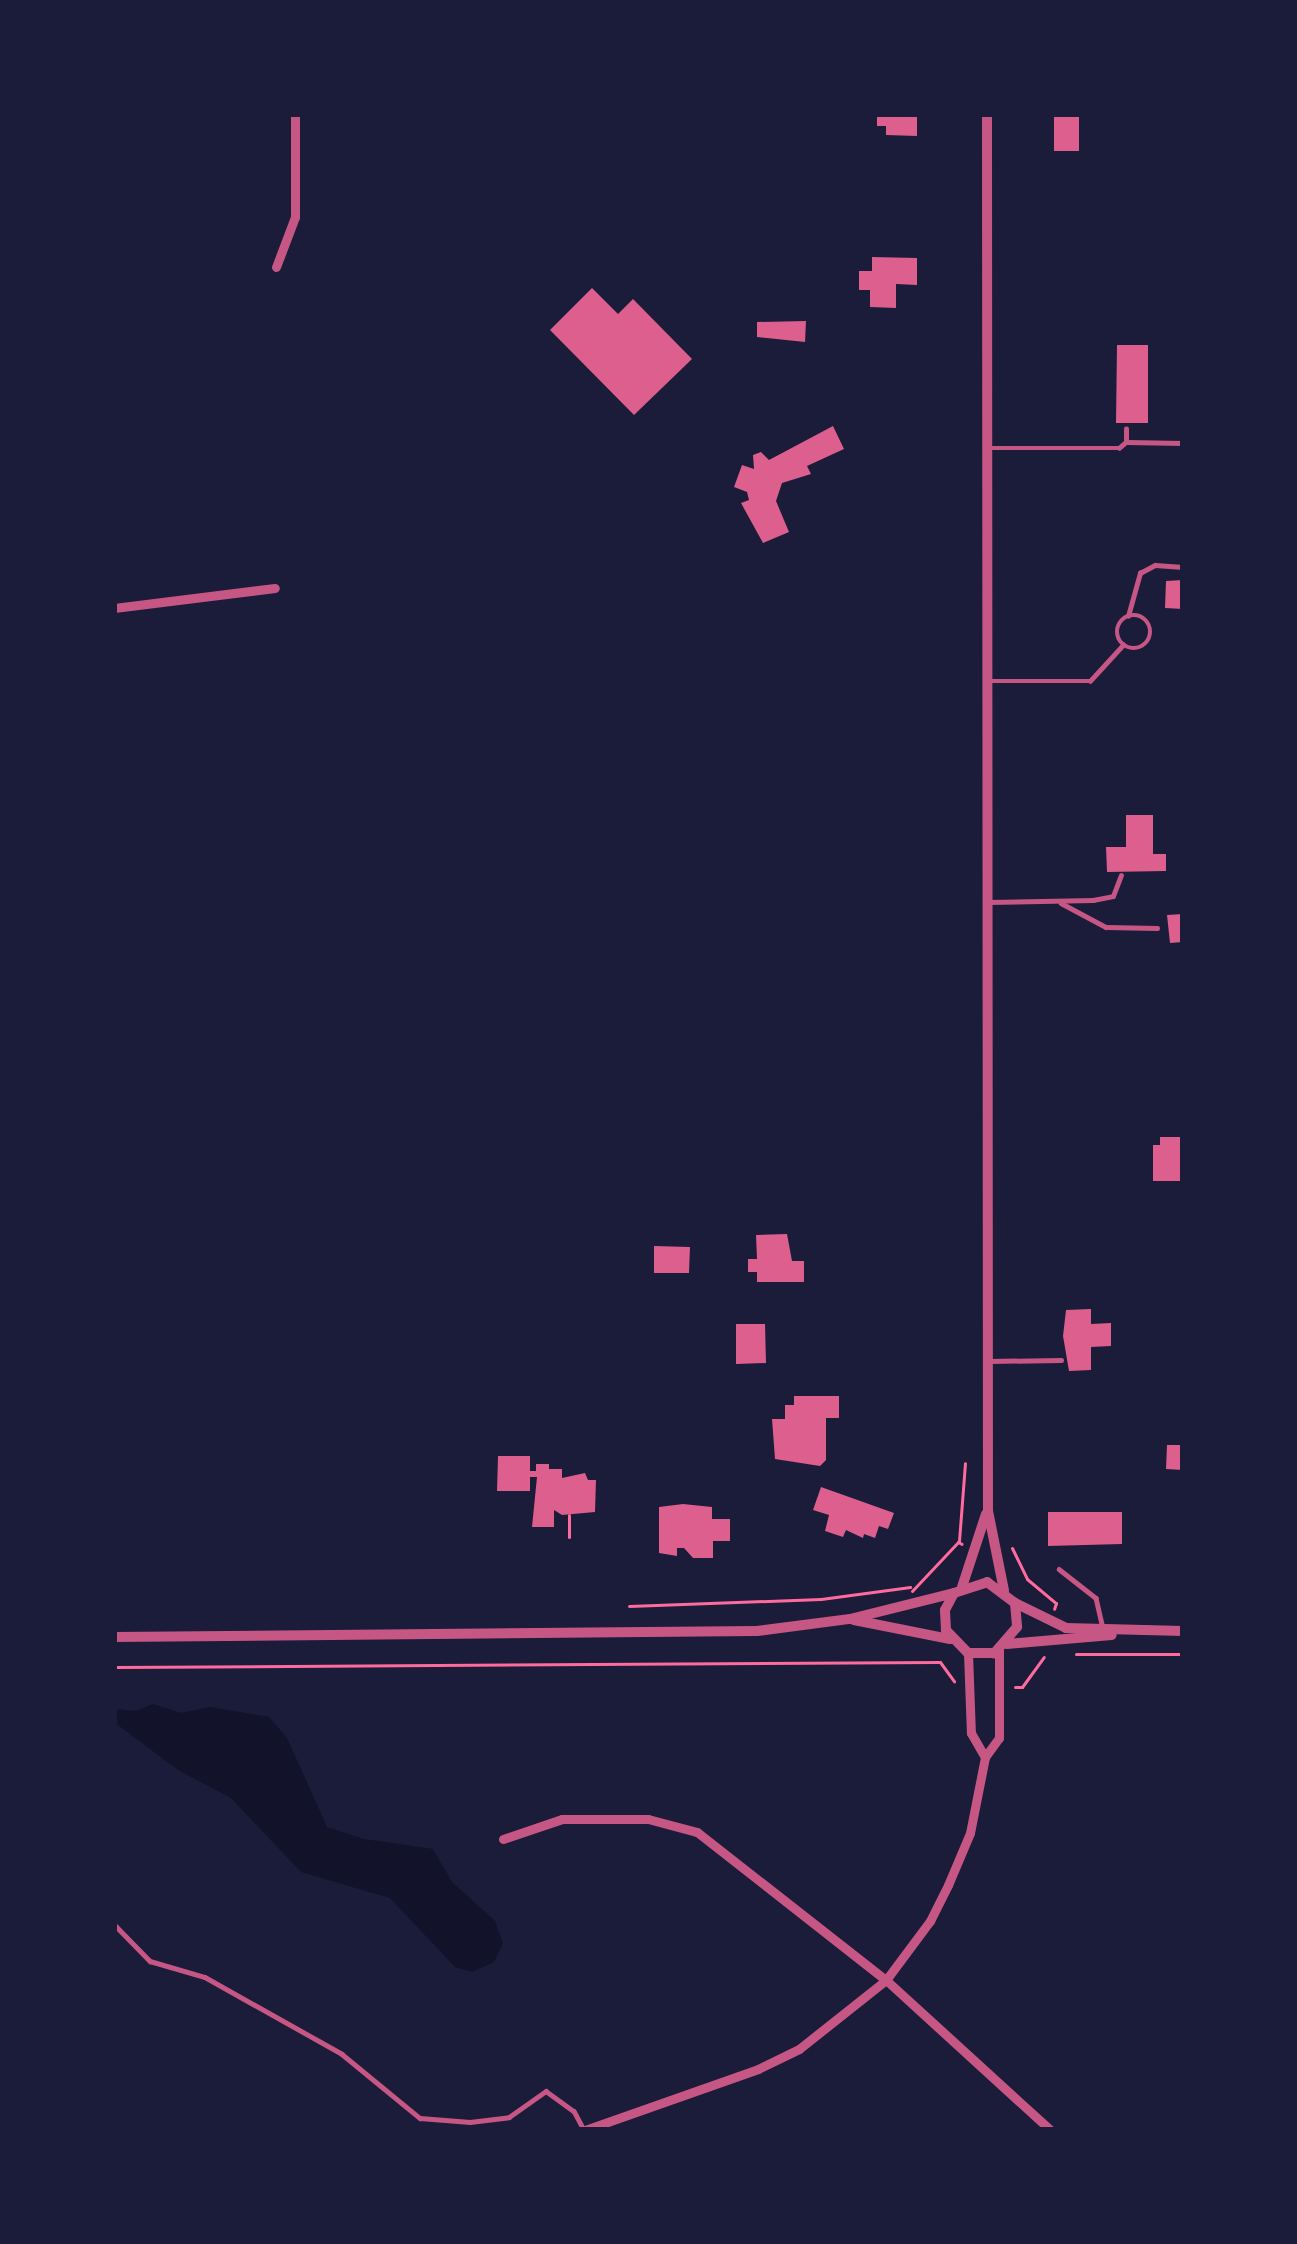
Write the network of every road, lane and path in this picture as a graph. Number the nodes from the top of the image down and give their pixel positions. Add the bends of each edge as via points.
1 (295, 114) edge
2 (987, 114) edge
3 (276, 267) dead end
4 (1126, 429) dead end
5 (1126, 442) junction
6 (1183, 442) edge
7 (985, 448) junction
8 (1183, 567) edge
9 (275, 588) dead end
10 (114, 608) edge
11 (1128, 616) junction
12 (1123, 645) junction
13 (984, 681) junction
14 (1121, 875) dead end
15 (1056, 900) junction
16 (987, 902) junction
17 (1156, 928) dead end
18 (988, 1360) junction
19 (1061, 1360) dead end
20 (965, 1463) dead end
21 (988, 1511) junction
22 (569, 1515) dead end
23 (569, 1537) dead end
24 (958, 1542) dead end
25 (1059, 1569) dead end
26 (911, 1587) dead end
27 (958, 1590) junction
28 (1004, 1590) junction
29 (1015, 1603) junction
30 (628, 1606) dead end
31 (850, 1619) junction
32 (1103, 1629) junction
33 (1151, 1631) junction
34 (1183, 1631) edge
35 (114, 1637) edge
36 (950, 1639) junction
37 (1003, 1647) junction
38 (968, 1653) junction
39 (1072, 1654) dead end
40 (1183, 1654) edge
41 (114, 1667) edge
42 (956, 1685) dead end
43 (985, 1757) junction
44 (503, 1839) dead end
45 (114, 1924) edge
46 (886, 1980) junction
47 (585, 2130) edge
48 (1050, 2130) edge

1 - 3 street via 295,218
2 - 7 street
4 - 5 lane
5 - 6 lane
5 - 7 lane
7 - 13 street
8 - 11 lane via 1140,573
9 - 10 street
11 - 12 lane via 1117,632
11 - 12 lane via 1144,619 1151,634 1144,646
12 - 13 lane via 1090,681
13 - 16 street
14 - 15 lane via 1112,896
15 - 16 lane
15 - 17 lane via 1090,922
16 - 18 street
18 - 19 lane
18 - 21 street
20 - 24 path
21 - 27 street
21 - 28 street
22 - 23 path
25 - 32 lane via 1096,1598
26 - 30 path
27 - 28 street via 987,1582
27 - 31 street
27 - 36 street via 944,1620
28 - 29 street
29 - 32 street via 1066,1628
29 - 37 street via 1017,1627
31 - 35 street via 758,1631
31 - 36 street
32 - 33 street
33 - 34 street
33 - 37 street
36 - 38 street
37 - 38 street
37 - 43 street via 1000,1738
38 - 43 street via 971,1733
39 - 40 path
41 - 42 path via 940,1662
43 - 46 street via 970,1833 948,1885
44 - 46 street via 562,1819 674,1823 716,1843
45 - 47 lane via 150,1961 206,1977 342,2054 420,2118 509,2117 546,2092
46 - 47 street via 799,2049
46 - 48 street

